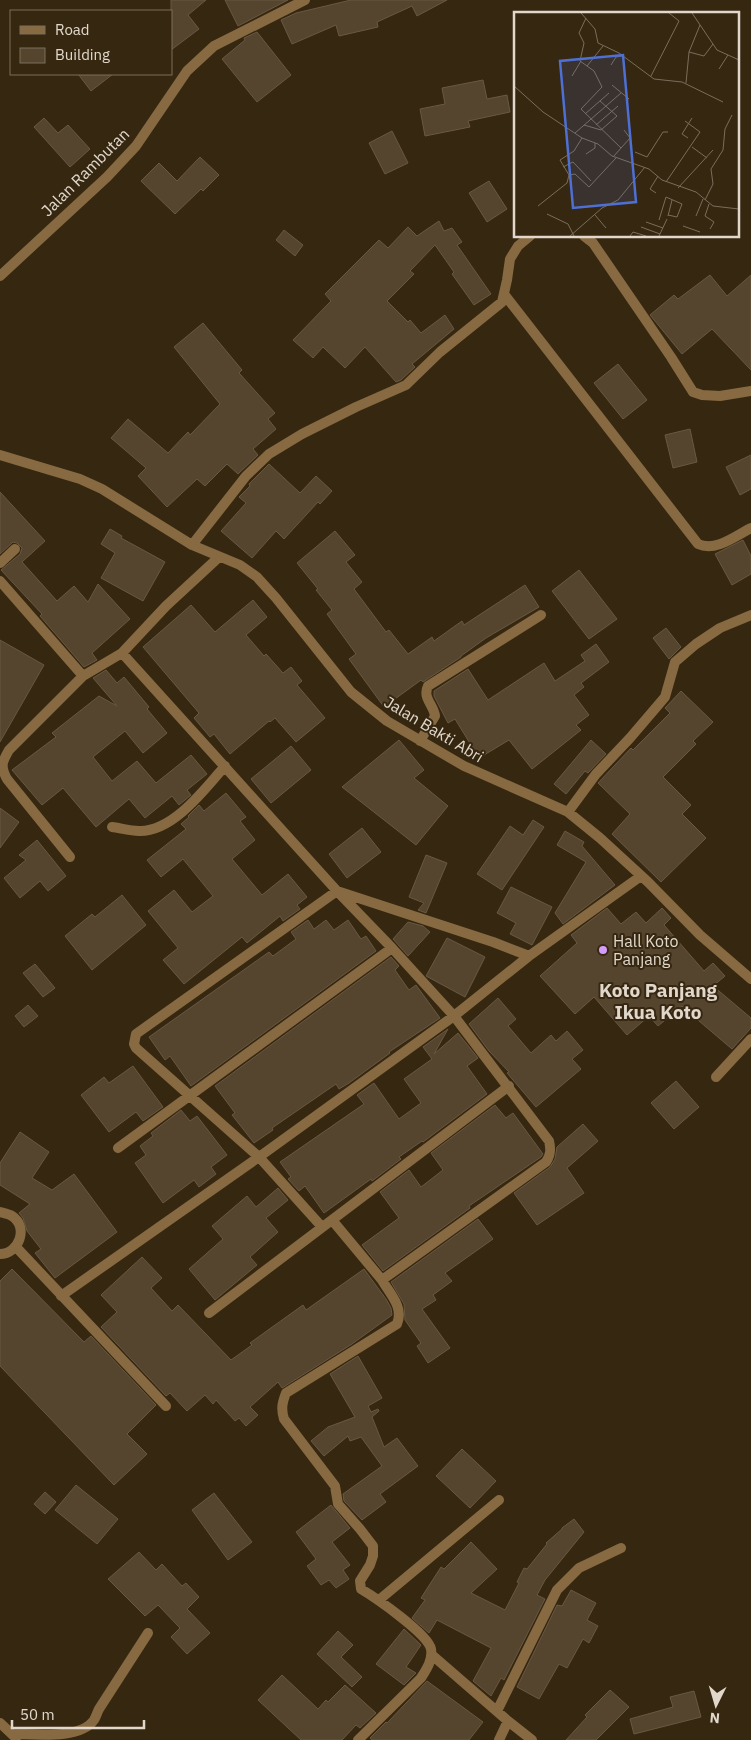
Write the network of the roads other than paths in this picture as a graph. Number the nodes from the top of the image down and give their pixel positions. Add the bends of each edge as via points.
1 (305, 0) edge
2 (528, 238) edge
3 (587, 238) edge
4 (0, 276) edge
5 (504, 294) junction
6 (751, 390) edge
7 (0, 455) edge
8 (751, 528) edge
9 (192, 545) junction
10 (15, 549) dead end
11 (219, 557) junction
12 (0, 563) edge
13 (0, 581) edge
14 (541, 615) dead end
15 (751, 615) edge
16 (122, 653) junction
17 (83, 676) junction
18 (420, 741) junction
19 (225, 766) junction
20 (568, 812) junction
21 (112, 827) dead end
22 (70, 857) dead end
23 (641, 876) junction
24 (337, 891) junction
25 (392, 948) junction
26 (529, 956) junction
27 (751, 979) edge
28 (454, 1016) junction
29 (751, 1039) edge
30 (716, 1077) dead end
31 (509, 1086) junction
32 (191, 1096) junction
33 (118, 1148) dead end
34 (259, 1157) junction
35 (0, 1212) edge
36 (332, 1220) junction
37 (322, 1227) junction
38 (16, 1247) junction
39 (0, 1254) edge
40 (382, 1280) junction
41 (61, 1296) junction
42 (209, 1313) dead end
43 (166, 1406) dead end
44 (499, 1500) dead end
45 (621, 1548) dead end
46 (379, 1600) junction
47 (148, 1633) dead end
48 (432, 1655) junction
49 (497, 1711) junction
50 (508, 1721) junction
51 (0, 1723) edge
52 (15, 1737) edge
53 (358, 1740) edge
54 (499, 1740) edge
55 (532, 1740) edge

1 - 4 street, Jalan Rambutan via 214,46 187,71 136,146
2 - 5 street via 510,259
3 - 6 street via 693,392 720,396
5 - 8 street via 698,544 714,547
5 - 9 street via 502,302 406,384 302,434 269,454 246,476
7 - 9 street, Jalan Bakti Abri via 80,479 102,489
9 - 11 street, Jalan Bakti Abri
10 - 12 street
11 - 16 street
11 - 18 street, Jalan Bakti Abri via 240,564 257,577 351,692 387,721
13 - 17 street
14 - 18 street via 428,686 426,696 435,716
15 - 20 street via 720,628 675,662 665,697 596,774
16 - 17 street
16 - 19 street
17 - 22 street via 9,750 2,770
18 - 20 street, Jalan Bakti Abri via 464,766
19 - 21 street via 196,800 163,826 139,832
19 - 24 street
20 - 23 street, Jalan Bakti Abri
23 - 26 street
23 - 27 street, Jalan Bakti Abri via 700,935
24 - 25 street
24 - 26 street
24 - 32 street via 136,1034 136,1048
25 - 28 street
25 - 32 street
26 - 28 street
28 - 31 street
28 - 34 street
29 - 30 street
31 - 36 street
31 - 40 street via 549,1141 550,1153 546,1162
32 - 33 street
32 - 34 street
34 - 37 street
34 - 41 street
35 - 38 street via 12,1216 20,1225 21,1237
36 - 37 street
36 - 40 street
37 - 42 street
38 - 39 street
38 - 41 street
40 - 46 street via 399,1308 397,1324 286,1393 282,1403 284,1420 335,1486 338,1504 373,1546 373,1556 360,1585 361,1589
41 - 43 street
44 - 46 street
45 - 49 street via 579,1568 557,1590
46 - 48 street via 425,1638
47 - 52 street via 93,1722 68,1734
48 - 49 street
48 - 53 street via 421,1678
49 - 50 street
50 - 54 street
50 - 55 street
51 - 52 street

